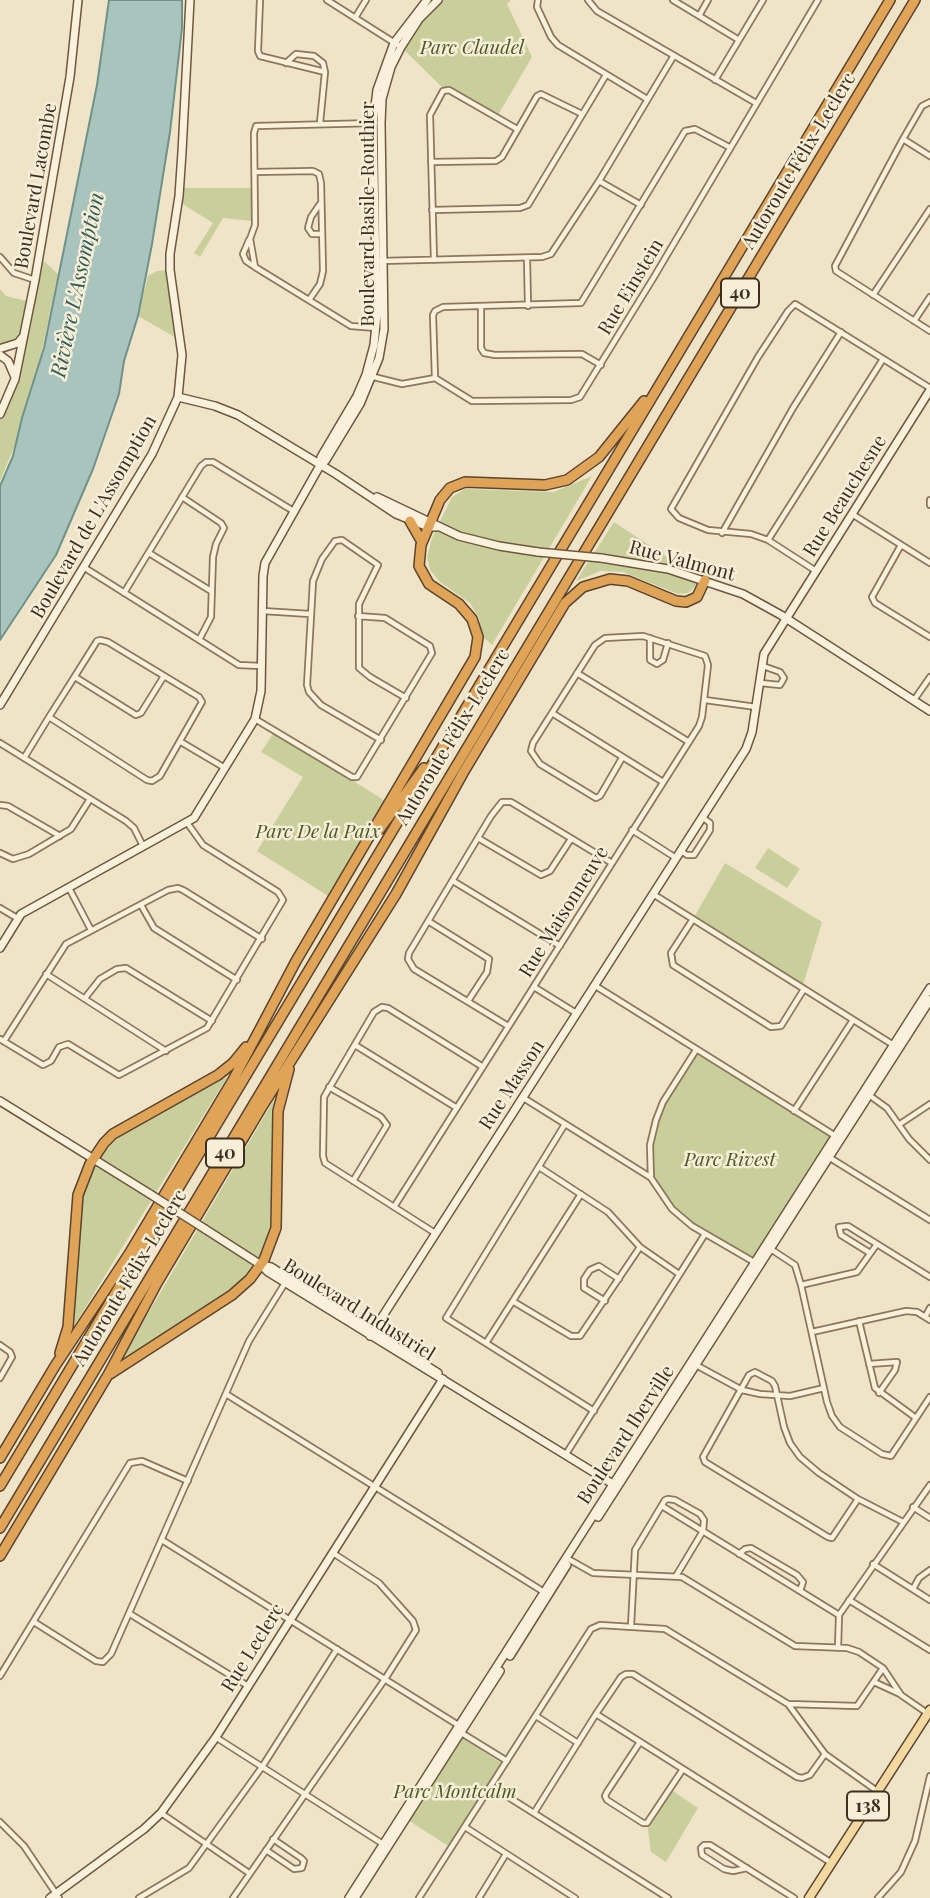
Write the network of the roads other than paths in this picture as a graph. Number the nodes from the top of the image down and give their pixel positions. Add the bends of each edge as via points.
1 (78, 0) edge
2 (190, 0) edge
3 (260, 0) edge
4 (327, 0) edge
5 (366, 0) edge
6 (427, 0) edge
7 (438, 0) edge
8 (538, 0) edge
9 (589, 0) edge
10 (673, 0) edge
11 (708, 0) edge
12 (763, 0) edge
13 (818, 0) edge
14 (890, 0) edge
15 (915, 0) edge
16 (699, 16) junction
17 (355, 18) junction
18 (739, 40) junction
19 (397, 45) junction
20 (673, 57) junction
21 (286, 63) junction
22 (325, 72) junction
23 (606, 75) junction
24 (715, 80) junction
25 (648, 99) junction
26 (929, 102) edge
27 (756, 103) junction
28 (582, 114) junction
29 (320, 122) junction
30 (377, 122) junction
31 (517, 129) junction
32 (902, 139) junction
33 (730, 147) junction
34 (930, 156) edge
35 (431, 162) junction
36 (255, 172) junction
37 (599, 181) junction
38 (320, 204) junction
39 (641, 205) junction
40 (930, 209) edge
41 (432, 210) junction
42 (321, 234) junction
43 (250, 239) junction
44 (0, 257) edge
45 (527, 258) junction
46 (434, 260) junction
47 (380, 261) junction
48 (255, 267) junction
49 (35, 280) junction
50 (873, 295) junction
51 (930, 297) edge
52 (309, 300) junction
53 (527, 306) junction
54 (481, 307) junction
55 (914, 321) junction
56 (380, 329) junction
57 (930, 331) edge
58 (841, 332) junction
59 (25, 333) junction
60 (1, 351) edge
61 (20, 356) junction
62 (883, 359) junction
63 (601, 365) junction
64 (666, 373) junction
65 (369, 376) junction
66 (15, 378) junction
67 (435, 378) junction
68 (930, 389) edge
69 (178, 397) junction
70 (0, 414) edge
71 (320, 466) junction
72 (367, 493) junction
73 (182, 497) junction
74 (295, 512) junction
75 (852, 513) junction
76 (410, 521) junction
77 (432, 525) junction
78 (722, 533) junction
79 (768, 540) junction
80 (422, 542) junction
81 (901, 545) junction
82 (149, 552) junction
83 (930, 563) edge
84 (85, 568) junction
85 (816, 571) junction
86 (705, 580) junction
87 (211, 591) junction
88 (124, 593) junction
89 (262, 611) junction
90 (311, 614) junction
91 (358, 616) junction
92 (786, 618) junction
93 (930, 637) edge
94 (650, 638) junction
95 (199, 640) junction
96 (668, 643) junction
97 (761, 665) junction
98 (262, 666) junction
99 (577, 673) junction
100 (75, 676) junction
101 (164, 676) junction
102 (930, 677) edge
103 (760, 683) junction
104 (406, 698) junction
105 (705, 700) junction
106 (914, 700) junction
107 (0, 705) edge
108 (756, 707) junction
109 (930, 711) edge
110 (552, 713) junction
111 (49, 717) junction
112 (255, 719) junction
113 (381, 740) junction
114 (181, 742) junction
115 (689, 742) junction
116 (0, 743) edge
117 (445, 743) junction
118 (24, 758) junction
119 (622, 758) junction
120 (225, 768) junction
121 (450, 777) junction
122 (663, 782) junction
123 (90, 799) junction
124 (0, 805) edge
125 (702, 817) junction
126 (188, 824) junction
127 (632, 830) junction
128 (60, 836) junction
129 (478, 838) junction
130 (571, 839) junction
131 (143, 846) junction
132 (0, 853) edge
133 (678, 854) junction
134 (357, 859) junction
135 (612, 863) junction
136 (453, 881) junction
137 (69, 887) junction
138 (652, 894) junction
139 (141, 905) junction
140 (0, 908) edge
141 (17, 918) junction
142 (693, 919) junction
143 (428, 921) junction
144 (374, 927) junction
145 (91, 930) junction
146 (262, 939) junction
147 (560, 946) junction
148 (0, 948) edge
149 (46, 974) junction
150 (237, 980) junction
151 (594, 985) junction
152 (534, 987) junction
153 (930, 988) edge
154 (804, 989) junction
155 (85, 998) junction
156 (930, 1000) edge
157 (468, 1001) junction
158 (919, 1011) junction
159 (576, 1013) junction
160 (930, 1018) edge
161 (853, 1020) junction
162 (212, 1021) junction
163 (508, 1026) junction
164 (258, 1031) junction
165 (2, 1040) edge
166 (355, 1045) junction
167 (896, 1046) junction
168 (298, 1050) junction
169 (696, 1050) junction
170 (166, 1051) junction
171 (482, 1067) junction
172 (329, 1087) junction
173 (867, 1093) junction
174 (522, 1097) junction
175 (1, 1104) edge
176 (930, 1104) edge
177 (457, 1108) junction
178 (794, 1111) junction
179 (565, 1124) junction
180 (900, 1124) junction
181 (838, 1138) junction
182 (826, 1156) junction
183 (93, 1159) junction
184 (930, 1160) edge
185 (539, 1167) junction
186 (651, 1178) junction
187 (352, 1181) junction
188 (580, 1194) junction
189 (394, 1207) junction
190 (929, 1218) edge
191 (435, 1233) junction
192 (705, 1234) junction
193 (877, 1244) junction
194 (640, 1247) junction
195 (768, 1248) junction
196 (870, 1253) junction
197 (754, 1262) junction
198 (261, 1265) junction
199 (680, 1274) junction
200 (930, 1277) edge
201 (619, 1279) junction
202 (285, 1283) junction
203 (801, 1284) junction
204 (605, 1301) junction
205 (514, 1302) junction
206 (930, 1308) edge
207 (928, 1318) edge
208 (859, 1321) junction
209 (811, 1332) junction
210 (371, 1333) junction
211 (486, 1343) junction
212 (0, 1345) edge
213 (694, 1363) junction
214 (869, 1364) junction
215 (55, 1366) junction
216 (108, 1375) junction
217 (0, 1378) edge
218 (443, 1379) junction
219 (824, 1388) junction
220 (742, 1390) junction
221 (879, 1393) junction
222 (226, 1394) junction
223 (930, 1396) edge
224 (776, 1397) junction
225 (594, 1411) junction
226 (916, 1418) junction
227 (565, 1455) junction
228 (0, 1458) edge
229 (188, 1481) junction
230 (614, 1485) junction
231 (930, 1485) edge
232 (0, 1486) edge
233 (375, 1486) junction
234 (858, 1499) junction
235 (662, 1506) junction
236 (914, 1507) junction
237 (930, 1518) edge
238 (903, 1522) junction
239 (0, 1528) edge
240 (703, 1531) junction
241 (162, 1540) junction
242 (333, 1553) junction
243 (739, 1555) junction
244 (0, 1556) edge
245 (570, 1560) junction
246 (873, 1564) junction
247 (930, 1570) edge
248 (633, 1575) junction
249 (676, 1576) junction
250 (913, 1589) junction
251 (800, 1591) junction
252 (545, 1593) junction
253 (849, 1600) junction
254 (930, 1600) edge
255 (130, 1614) junction
256 (839, 1615) junction
257 (290, 1620) junction
258 (34, 1622) junction
259 (631, 1626) junction
260 (838, 1648) junction
261 (337, 1649) junction
262 (930, 1650) edge
263 (883, 1668) junction
264 (0, 1676) edge
265 (385, 1679) junction
266 (874, 1682) junction
267 (248, 1686) junction
268 (901, 1695) junction
269 (788, 1704) junction
270 (929, 1712) edge
271 (596, 1714) junction
272 (536, 1716) junction
273 (459, 1728) junction
274 (216, 1737) junction
275 (640, 1742) junction
276 (578, 1743) junction
277 (825, 1754) junction
278 (507, 1761) junction
279 (262, 1767) junction
280 (683, 1769) junction
281 (930, 1776) edge
282 (491, 1786) junction
283 (877, 1791) junction
284 (304, 1794) junction
285 (161, 1813) junction
286 (534, 1813) junction
287 (0, 1822) edge
288 (465, 1827) junction
289 (273, 1839) junction
290 (205, 1845) junction
291 (385, 1846) junction
292 (265, 1850) junction
293 (506, 1854) junction
294 (830, 1862) junction
295 (747, 1868) junction
296 (249, 1873) junction
297 (55, 1896) edge
298 (482, 1897) edge
299 (665, 1897) edge
300 (139, 1898) edge
301 (233, 1898) edge
302 (349, 1898) edge
303 (355, 1898) edge
304 (419, 1898) edge
305 (575, 1898) edge
306 (794, 1898) edge
307 (809, 1898) edge
308 (878, 1898) edge

1 - 49 street, Boulevard Lacombe via 68,89
2 - 69 street, Boulevard de L'Assomption via 183,152 170,254 182,355
3 - 21 street via 257,51 264,58
4 - 17 street
5 - 17 street
6 - 19 street, Boulevard Basile-Routhier
7 - 19 street, Boulevard Basile-Routhier
8 - 23 street via 554,41
9 - 20 street via 597,11
10 - 16 street
11 - 16 street
12 - 18 street
13 - 27 street, Rue Einstein
14 - 64 highway, Autoroute Félix-Leclerc / 40
15 - 121 highway, Autoroute Félix-Leclerc / 40
16 - 18 street
17 - 19 street
18 - 24 street
19 - 30 street, Boulevard Basile-Routhier via 377,90
20 - 24 street
20 - 25 street
21 - 22 street
21 - 22 street via 296,54 314,56
22 - 29 street
23 - 25 street
23 - 28 street
24 - 27 street
25 - 37 street
26 - 32 street
27 - 33 street, Rue Einstein
28 - 31 street via 541,94
28 - 41 street via 528,205
29 - 30 street
29 - 36 street via 256,126
30 - 47 street, Boulevard Basile-Routhier
31 - 35 street via 496,161
31 - 35 street via 445,90 430,115
32 - 34 street
32 - 50 street via 835,265 836,271
33 - 39 street via 688,129
33 - 63 street, Rue Einstein
35 - 41 street
36 - 38 street via 313,171 319,174
36 - 43 street via 255,225
37 - 39 street
37 - 45 street via 553,252
38 - 42 street
38 - 42 street via 308,228 312,234
39 - 53 street via 581,303
40 - 50 street
41 - 46 street
42 - 52 street via 321,280
43 - 48 street
43 - 48 street via 243,254
44 - 49 street via 14,272
45 - 46 street
45 - 53 street
46 - 47 street
47 - 56 street, Boulevard Basile-Routhier
48 - 52 street
49 - 59 street, Boulevard Lacombe
50 - 55 street
51 - 55 street
52 - 56 street via 351,326
53 - 54 street
54 - 63 street via 484,353 582,354
54 - 67 street via 435,310
55 - 57 street
56 - 65 street, Boulevard Basile-Routhier
58 - 62 street
58 - 78 street
58 - 78 street via 795,304 758,357 671,506 679,518
59 - 60 street via 18,343
59 - 61 street, Boulevard Lacombe
60 - 61 street
60 - 66 street
61 - 66 street, Boulevard Lacombe
62 - 68 street
62 - 79 street
63 - 67 street, Rue Einstein via 580,397 571,400 472,401
64 - 77 highway via 610,445 576,475 549,485 458,484 443,495
64 - 117 highway, Autoroute Félix-Leclerc / 40
65 - 67 street via 406,384
65 - 71 street, Boulevard Basile-Routhier
66 - 70 street, Boulevard Lacombe
68 - 75 street, Rue Beauchesne
69 - 71 street, Rue Valmont via 234,413
69 - 84 street, Boulevard de L'Assomption via 159,442
71 - 72 street, Rue Valmont
71 - 74 street, Boulevard Basile-Routhier
72 - 76 street, Rue Valmont
72 - 77 street, Rue Valmont
73 - 74 street via 201,466 210,462
73 - 82 street
73 - 87 street via 224,528 215,548
74 - 89 street, Boulevard Basile-Routhier via 265,563
75 - 81 street
75 - 85 street, Rue Beauchesne
76 - 77 street, Rue Valmont
76 - 80 highway
77 - 80 highway
77 - 86 street, Rue Valmont, bridge via 494,545 656,566
78 - 79 street
79 - 85 street
80 - 134 highway via 418,558 422,575 470,615 477,632 477,650
81 - 83 street
81 - 93 street via 872,597
82 - 87 street
82 - 88 street
84 - 88 street
84 - 107 street, Boulevard de L'Assomption
85 - 92 street, Rue Beauchesne
86 - 92 street, Rue Valmont
86 - 144 highway via 698,595 686,602 610,579 587,585 567,600
87 - 95 street via 211,617
88 - 95 street
89 - 90 street
89 - 98 street, Boulevard Basile-Routhier
90 - 91 street via 315,575 338,540 378,565
90 - 113 street via 309,692 321,705
91 - 104 street via 359,668
91 - 104 street via 385,618 430,646 432,653
92 - 97 street, Rue Masson
92 - 106 street, Rue Valmont
94 - 96 street, Rue Maisonneuve
94 - 96 street via 650,660 657,664
94 - 99 street, Rue Maisonneuve via 600,640
95 - 98 street via 239,665
96 - 105 street, Rue Maisonneuve via 707,659
97 - 103 street, Rue Masson
97 - 103 street via 784,678 780,685
98 - 112 street, Boulevard Basile-Routhier
99 - 110 street
99 - 115 street
100 - 101 street via 97,641 104,640
100 - 101 street via 136,715
100 - 111 street
101 - 114 street via 202,700
102 - 106 street
103 - 108 street, Rue Masson
104 - 113 street
105 - 108 street
105 - 115 street, Rue Maisonneuve via 701,722
106 - 109 street, Rue Valmont
108 - 125 street, Rue Masson via 750,741
110 - 119 street
110 - 119 street via 531,751 540,764 596,798
111 - 114 street via 152,781
111 - 118 street
112 - 113 street via 350,776 358,776
112 - 120 street, Boulevard Basile-Routhier
114 - 120 street
115 - 122 street, Rue Maisonneuve
116 - 118 street
117 - 134 highway
117 - 232 highway, Autoroute Félix-Leclerc / 40
118 - 123 street
119 - 122 street
120 - 126 street, Boulevard Basile-Routhier
121 - 144 highway
121 - 239 highway, Autoroute Félix-Leclerc / 40
122 - 127 street, Rue Maisonneuve
123 - 128 street via 77,822
123 - 131 street via 134,828
124 - 128 street
125 - 133 street, Rue Masson
125 - 133 street, Rue Masson via 710,823 710,830 694,855
126 - 131 street, Boulevard Basile-Routhier
126 - 146 street via 208,848 282,896
127 - 133 street
127 - 135 street, Rue Maisonneuve
128 - 132 street via 13,859
129 - 130 street via 541,875 550,871
129 - 130 street via 498,805 506,801
129 - 136 street
130 - 135 street
131 - 137 street, Boulevard Basile-Routhier
133 - 138 street, Rue Masson
134 - 164 highway
135 - 147 street, Rue Maisonneuve
136 - 143 street
136 - 147 street
137 - 141 street, Boulevard Basile-Routhier
137 - 145 street
138 - 142 street
138 - 151 street, Rue Masson
139 - 145 street
139 - 146 street via 178,888
139 - 150 street via 154,928
140 - 141 street
141 - 148 street, Boulevard Basile-Routhier
142 - 154 street
142 - 154 street via 671,953 673,965 771,1027 781,1027
143 - 157 street via 409,961 414,969
143 - 157 street via 489,959 487,972
144 - 168 highway
145 - 149 street via 66,944
146 - 150 street
147 - 152 street, Rue Maisonneuve
149 - 155 street
149 - 165 street
150 - 162 street
151 - 159 street, Rue Masson
151 - 169 street
152 - 159 street
152 - 163 street, Rue Maisonneuve
153 - 158 street, Boulevard Iberville
154 - 161 street
155 - 162 street via 100,979 125,968
155 - 170 street
156 - 158 street, Boulevard Iberville
157 - 163 street
158 - 160 street
158 - 167 street, Boulevard Iberville
159 - 174 street, Rue Masson
161 - 167 street
161 - 178 street
162 - 170 street via 202,1032
163 - 171 street, Rue Maisonneuve
164 - 183 highway via 224,1071 116,1132
164 - 215 highway via 133,1247
165 - 170 street via 45,1065 59,1047 68,1044 119,1075
166 - 171 street via 374,1012 388,1008
166 - 172 street
166 - 177 street
167 - 173 street, Boulevard Iberville
168 - 198 highway via 279,1101 276,1228
168 - 216 highway
169 - 178 street
169 - 186 street via 656,1120 650,1145
171 - 177 street, Rue Maisonneuve
172 - 187 street via 323,1100 323,1160
172 - 187 street via 387,1125
173 - 180 street
173 - 181 street, Boulevard Iberville
174 - 179 street
174 - 191 street, Rue Masson
175 - 183 street, Boulevard Industriel
176 - 180 street
177 - 189 street, Rue Maisonneuve
178 - 181 street
179 - 185 street
179 - 186 street
180 - 184 street
181 - 182 street, Boulevard Iberville
182 - 190 street
182 - 195 street, Boulevard Iberville
183 - 198 street, Boulevard Industriel, bridge
183 - 215 highway via 78,1195 68,1327
185 - 188 street
185 - 211 street via 446,1318
186 - 192 street via 672,1209
187 - 189 street
188 - 194 street via 608,1212
188 - 205 street
189 - 191 street
191 - 210 street, Rue Masson
192 - 197 street
192 - 199 street
193 - 196 street
193 - 196 street via 848,1226 839,1227 841,1236
193 - 200 street
194 - 199 street
194 - 201 street
195 - 197 street, Boulevard Iberville
195 - 203 street via 794,1265
195 - 213 street, Boulevard Iberville
196 - 203 street via 857,1272
197 - 213 street, Boulevard Iberville
198 - 202 street, Boulevard Industriel
198 - 210 street, Boulevard Industriel via 271,1267
198 - 216 highway via 232,1295
199 - 225 street
201 - 204 street
201 - 204 street via 599,1266 584,1279 584,1288
202 - 210 street, Boulevard Industriel
202 - 222 street via 248,1341
203 - 209 street
204 - 205 street via 584,1334 576,1338
205 - 211 street
206 - 207 street
207 - 208 street via 910,1310
208 - 209 street
208 - 214 street
209 - 219 street
210 - 218 street, Boulevard Industriel
211 - 225 street
212 - 217 street via 12,1357
213 - 220 street
213 - 230 street, Boulevard Iberville
214 - 221 street
214 - 221 street via 897,1362
215 - 228 highway
216 - 244 highway
218 - 227 street, Boulevard Industriel
218 - 233 street, Rue Leclerc
219 - 224 street
219 - 226 street via 840,1427 882,1454 891,1456
220 - 224 street
220 - 224 street via 755,1372 772,1381
220 - 234 street via 703,1457 705,1462 828,1538
221 - 226 street
222 - 229 street
222 - 233 street
223 - 226 street
224 - 234 street via 790,1443 800,1457
225 - 227 street
227 - 230 street, Boulevard Industriel
229 - 241 street
229 - 258 street via 142,1461 130,1463
230 - 245 street, Boulevard Iberville
230 - 252 street, Boulevard Iberville
231 - 236 street
233 - 242 street, Rue Leclerc
233 - 252 street
234 - 238 street
235 - 240 street
235 - 240 street via 672,1499 700,1514
235 - 248 street via 635,1550
236 - 237 street
236 - 238 street
238 - 246 street
240 - 243 street
240 - 249 street
241 - 255 street
241 - 257 street
242 - 257 street, Rue Leclerc
242 - 265 street via 379,1583 416,1625
243 - 251 street
243 - 251 street via 751,1548 797,1575 803,1582
245 - 248 street via 590,1573
245 - 252 street, Boulevard Iberville
246 - 250 street
246 - 253 street
247 - 250 street
248 - 249 street
248 - 259 street
249 - 260 street via 795,1646
250 - 254 street
251 - 256 street
252 - 273 street, Boulevard Iberville
253 - 256 street
253 - 262 street
255 - 258 street via 103,1662
255 - 267 street
256 - 260 street
257 - 261 street
257 - 267 street, Rue Leclerc
258 - 264 street
259 - 269 street via 665,1629
259 - 272 street via 591,1629
260 - 263 street via 859,1652
261 - 265 street
261 - 279 street
263 - 266 street
263 - 268 street
265 - 273 street
265 - 284 street
266 - 268 street
266 - 269 street via 858,1706
267 - 274 street, Rue Leclerc
268 - 270 street
269 - 277 street
270 - 283 main road, 138
271 - 275 street
271 - 276 street
271 - 277 street via 621,1677 629,1673 797,1777 810,1775
272 - 276 street
272 - 278 street
273 - 278 street
273 - 291 street, Boulevard Iberville
274 - 279 street
274 - 285 street, Rue Leclerc
275 - 280 street
275 - 280 street via 605,1796 643,1823
276 - 286 street
277 - 283 street
278 - 282 street
279 - 284 street
279 - 290 street
280 - 294 street
281 - 308 street via 915,1842 901,1872
282 - 286 street
282 - 288 street
283 - 294 main road, 138
284 - 289 street
284 - 291 street
285 - 290 street
285 - 297 street, Rue Leclerc
286 - 299 street
287 - 297 street via 24,1846
288 - 293 street
288 - 304 street
289 - 292 street
289 - 292 street via 301,1858 303,1866 296,1870
290 - 296 street
290 - 300 street via 189,1868
291 - 302 street, Boulevard Iberville
291 - 303 street, Boulevard Iberville
292 - 296 street
293 - 298 street
293 - 305 street
294 - 307 main road, 138
295 - 295 street via 710,1845 701,1848 702,1855 724,1870
295 - 306 street
296 - 301 street

